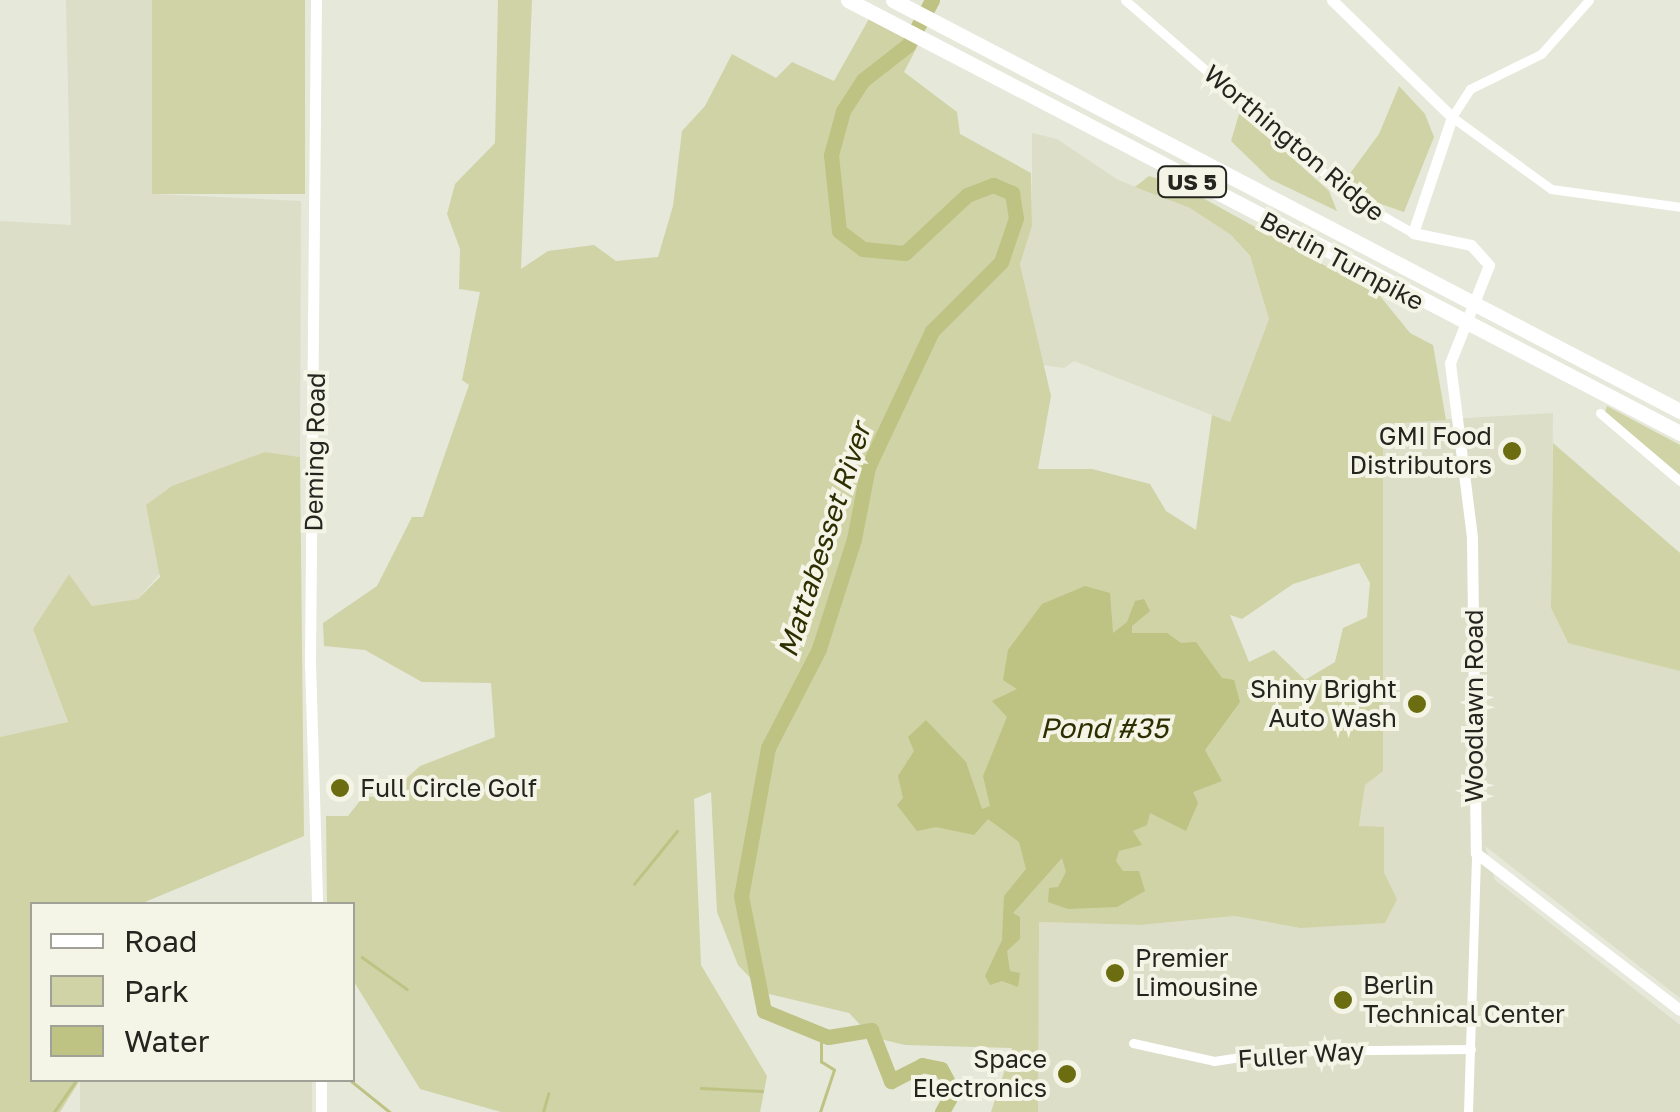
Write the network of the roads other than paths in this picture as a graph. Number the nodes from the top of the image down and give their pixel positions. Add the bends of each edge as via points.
1 (316, 0) edge
2 (848, 0) edge
3 (893, 0) edge
4 (1125, 0) edge
5 (1332, 0) edge
6 (1589, 0) edge
7 (1452, 117) junction
8 (1680, 207) edge
9 (1413, 234) junction
10 (1473, 306) junction
11 (1464, 325) junction
12 (1680, 410) edge
13 (1600, 413) dead end
14 (1680, 433) edge
15 (1680, 481) edge
16 (1476, 853) junction
17 (317, 902) edge
18 (1680, 1010) edge
19 (1132, 1043) dead end
20 (1471, 1048) junction
21 (321, 1082) edge
22 (322, 1112) edge
23 (1468, 1112) edge

1 - 17 street, Deming Road via 310,662
2 - 11 highway, Berlin Turnpike / US 5
3 - 10 highway, Berlin Turnpike / US 5
4 - 9 street, Worthington Ridge via 1355,200
5 - 7 street
6 - 7 street via 1540,54 1470,89
7 - 8 street via 1550,189
7 - 9 street
9 - 10 street, Worthington Ridge via 1471,245 1485,256 1488,274
10 - 11 street, Woodlawn Road
10 - 12 highway, Berlin Turnpike / US 5
11 - 14 highway, Berlin Turnpike / US 5
11 - 16 street, Woodlawn Road via 1450,363 1472,538
13 - 15 street
16 - 18 street
16 - 20 street, Woodlawn Road
19 - 20 street, Fuller Way via 1214,1061 1278,1051
20 - 23 street, Woodlawn Road
21 - 22 street

